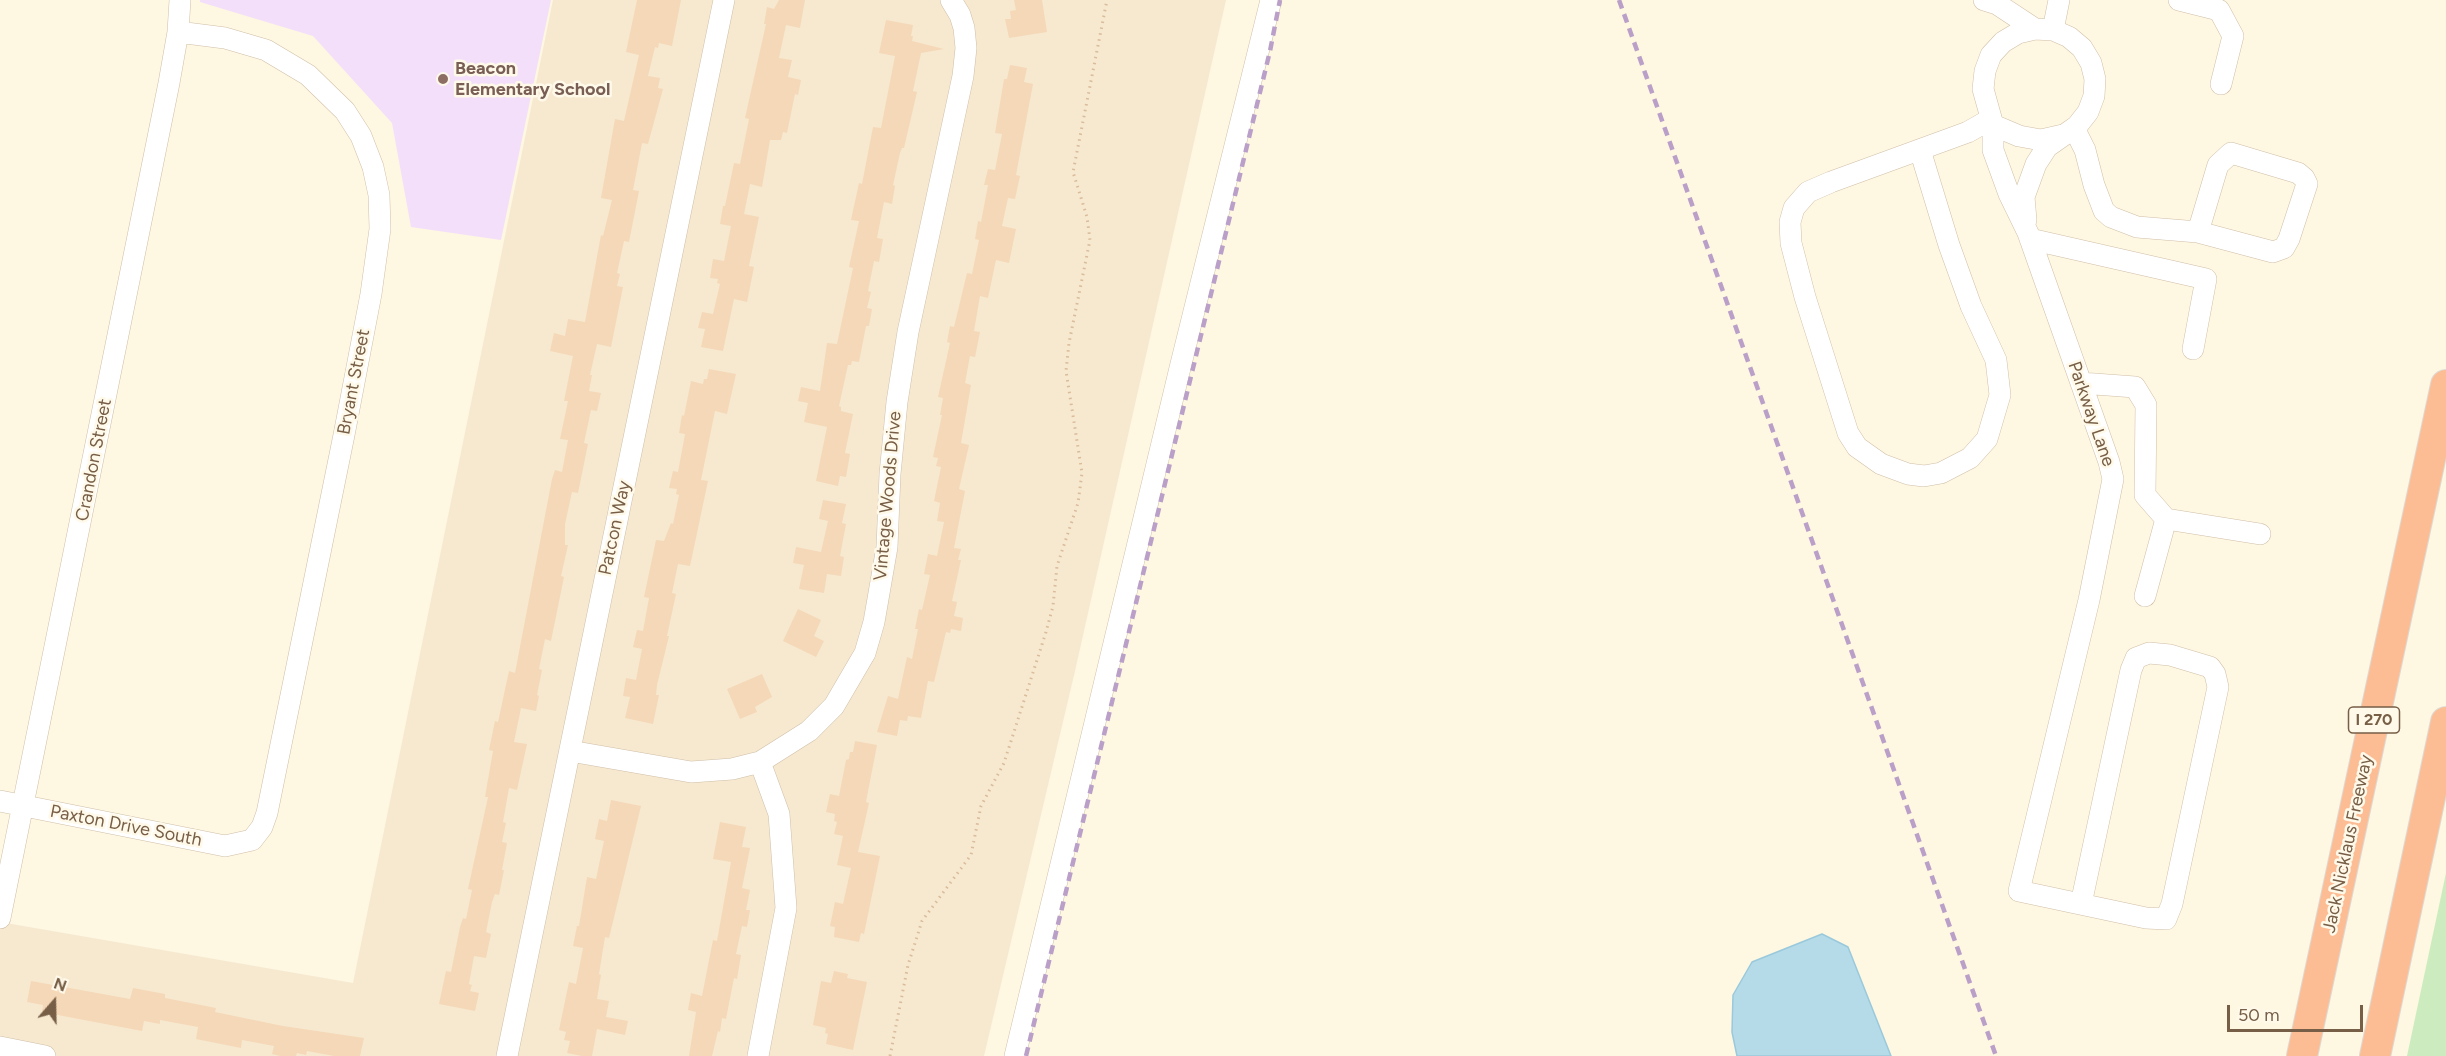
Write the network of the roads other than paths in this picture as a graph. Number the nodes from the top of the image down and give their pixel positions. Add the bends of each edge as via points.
1 (180, 0) edge
2 (724, 0) edge
3 (951, 0) edge
4 (1271, 0) edge
5 (1984, 0) edge
6 (2059, 0) edge
7 (2179, 0) edge
8 (2044, 29) junction
9 (178, 32) junction
10 (2221, 84) dead end
11 (1992, 122) junction
12 (2068, 132) junction
13 (1920, 150) junction
14 (2198, 232) junction
15 (2029, 236) junction
16 (2193, 350) dead end
17 (2081, 383) junction
18 (2446, 385) edge
19 (2166, 519) junction
20 (2260, 534) dead end
21 (2145, 596) dead end
22 (2446, 722) edge
23 (570, 751) junction
24 (760, 762) junction
25 (0, 801) edge
26 (22, 805) junction
27 (252, 840) joint
28 (2081, 904) junction
29 (0, 918) edge
30 (0, 1047) edge
31 (45, 1056) edge
32 (507, 1056) edge
33 (758, 1056) edge
34 (1015, 1056) edge
35 (2302, 1056) edge
36 (2375, 1056) edge

1 - 9 street, Crandon Street
2 - 23 street, Patcon Way
3 - 24 street, Vintage Woods Drive via 964,28 963,76 906,344 890,474 887,547 874,622 865,653 834,706 809,731
4 - 34 street
5 - 8 street
6 - 8 street
7 - 10 street via 2219,10 2233,36
8 - 11 street via 2018,33 1991,55 1983,89
8 - 12 street via 2069,37 2082,48 2095,79 2088,112
9 - 26 street, Crandon Street
9 - 27 street, Bryant Street via 225,38 266,50 308,75 345,111 361,136 379,195 380,229 371,294 344,435 267,813
11 - 12 street via 2019,136 2041,140
11 - 13 street
11 - 15 street, Parkway Lane via 1993,150
12 - 14 street via 2085,150 2104,211 2111,217 2137,226
12 - 15 street, Parkway Lane via 2047,147 2032,175 2024,197
13 - 13 street via 1808,192 1794,208 1790,222 1791,243 1805,297 1848,433 1857,447 1881,464 1924,476 1941,474 1970,458 1988,439 2000,395 1996,360 1971,306
14 - 14 street via 2273,252 2284,248 2307,184 2298,173 2232,153 2218,165
15 - 16 street via 2206,279
15 - 17 street, Parkway Lane
17 - 19 street via 2135,387 2146,405 2145,495
17 - 28 street, Parkway Lane via 2113,479 2089,600 2019,891
18 - 35 highway, Jack Nicklaus Freeway / I 270
19 - 20 street
19 - 21 street
22 - 36 highway
23 - 24 street, Vintage Woods Drive via 691,772
23 - 32 street, Patcon Way
24 - 33 street via 779,814 786,908
25 - 26 street, Paxton Drive South
26 - 27 street, Paxton Drive South via 225,846
26 - 29 street, Crandon Street
28 - 28 street via 2166,919 2218,687 2210,667 2170,655 2149,653 2136,658
30 - 31 street

